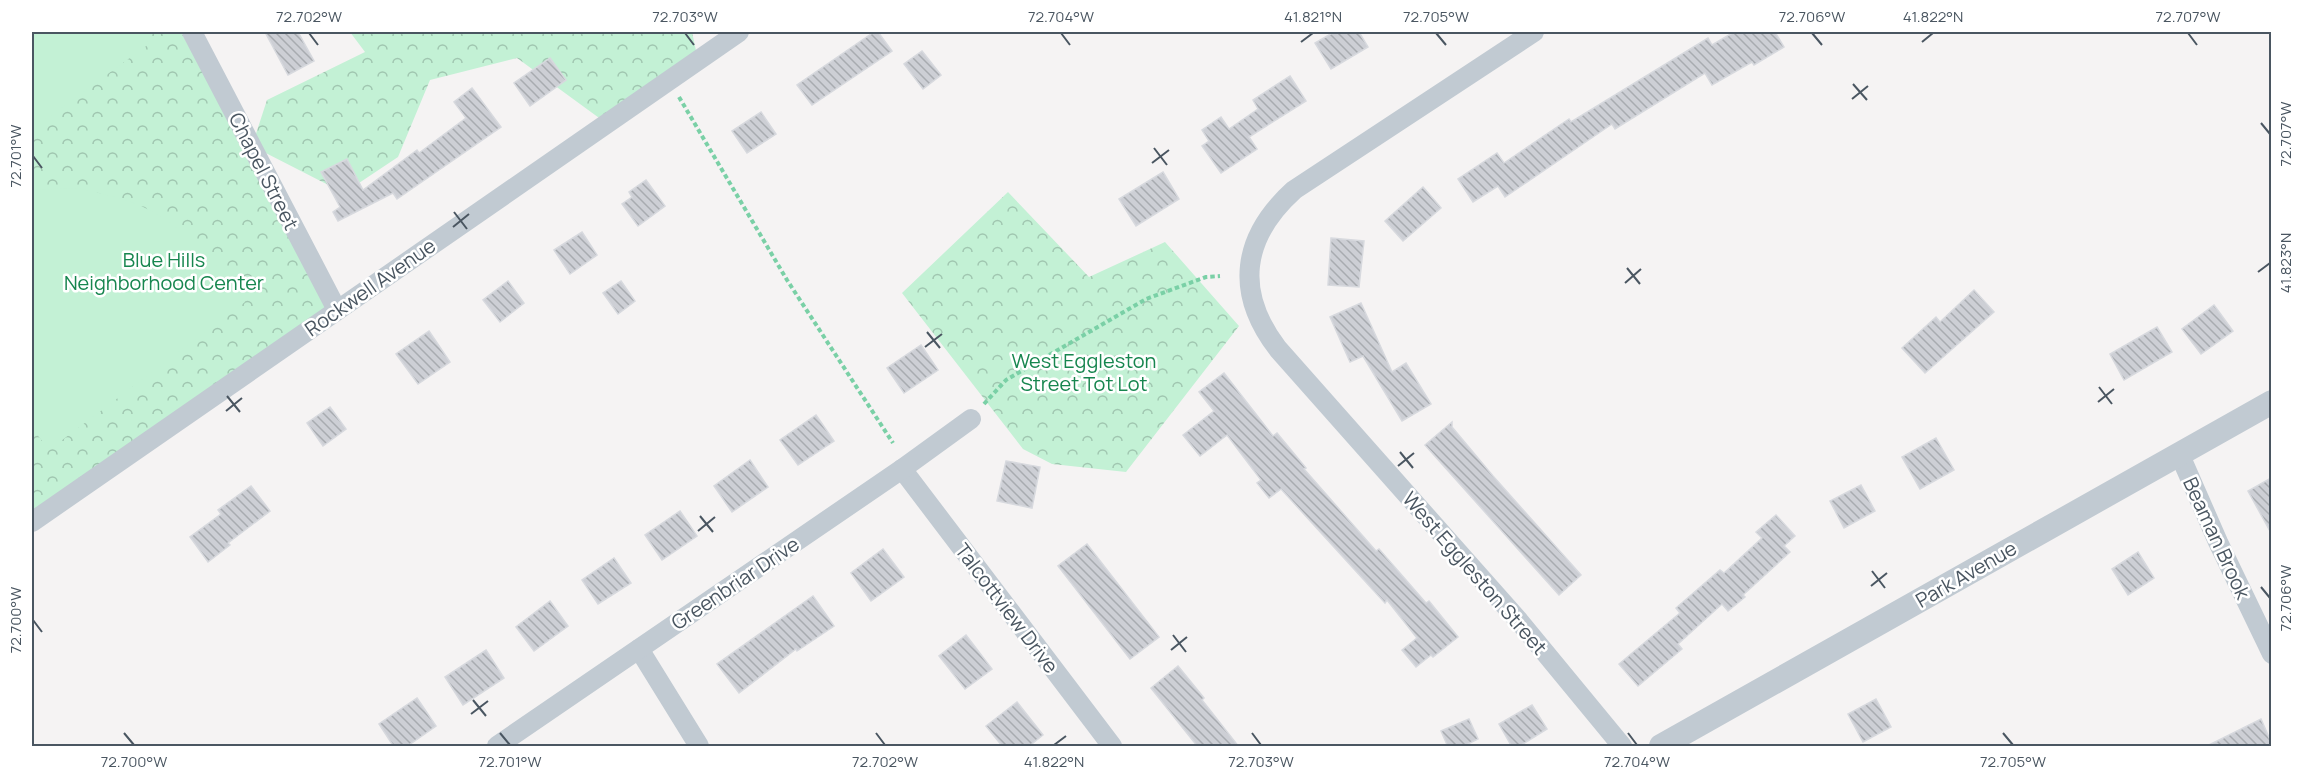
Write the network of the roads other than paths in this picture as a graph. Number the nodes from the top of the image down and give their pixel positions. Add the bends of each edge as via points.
1 (192, 32) edge
2 (739, 32) edge
3 (1534, 32) edge
4 (337, 309) junction
5 (2271, 402) edge
6 (971, 419) road end
7 (2179, 453) junction
8 (902, 469) junction
9 (32, 522) edge
10 (639, 649) junction
11 (2271, 654) edge
12 (497, 747) edge
13 (699, 747) edge
14 (1112, 747) edge
15 (1622, 747) edge
16 (1662, 747) edge

1 - 4 street, Chapel Street
2 - 4 street, Rockwell Avenue
3 - 15 street, West Eggleston Street via 1294,190 1257,236 1249,282 1262,327 1278,349 1519,621
4 - 9 street, Rockwell Avenue
5 - 7 street, Park Avenue
6 - 8 street, Greenbriar Drive
7 - 11 street, Beaman Brook
7 - 16 street, Park Avenue
8 - 10 street, Greenbriar Drive
8 - 14 street, Talcottview Drive
10 - 12 street, Greenbriar Drive
10 - 13 street

